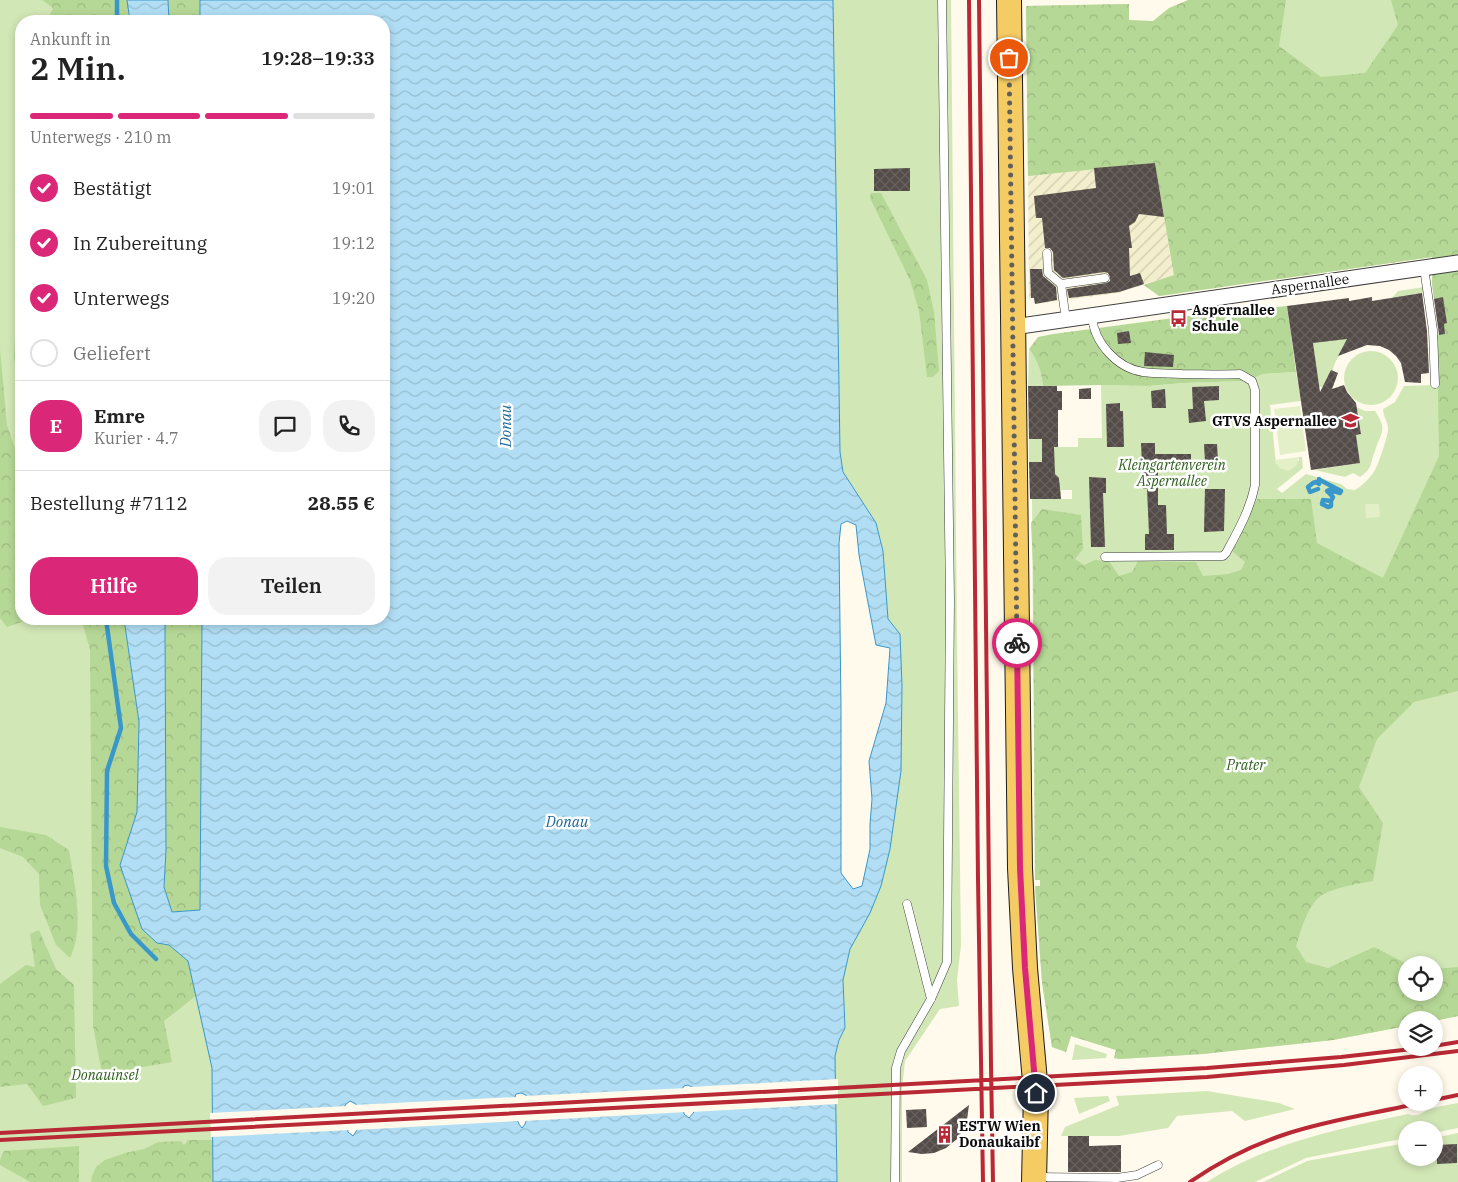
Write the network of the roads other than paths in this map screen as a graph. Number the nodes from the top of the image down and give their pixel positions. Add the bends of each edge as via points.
1 (942, 0) edge
2 (1009, 0) edge
3 (1047, 253) dead end
4 (1458, 263) edge
5 (1424, 268) junction
6 (1105, 278) dead end
7 (1061, 284) junction
8 (1092, 316) junction
9 (1066, 320) junction
10 (1013, 327) junction
11 (1435, 384) dead end
12 (1105, 556) dead end
13 (907, 904) dead end
14 (931, 999) junction
15 (1158, 1165) dead end
16 (1034, 1180) edge
17 (895, 1182) edge

1 - 14 lane via 950,600 948,914 947,962
2 - 10 main road
3 - 7 lane via 1048,272
4 - 5 street, Aspernallee
5 - 8 street, Aspernallee
5 - 11 lane via 1433,330
6 - 7 lane
7 - 9 lane
8 - 9 street, Aspernallee
8 - 12 lane via 1093,327 1104,348 1133,369 1156,373 1240,374 1252,381 1255,390 1255,485 1246,515 1226,553 1223,556
9 - 10 street, Aspernallee
10 - 16 main road via 1020,868 1036,1093
13 - 14 lane
14 - 17 lane via 901,1051 896,1068
15 - 16 lane via 1137,1175 1117,1178

